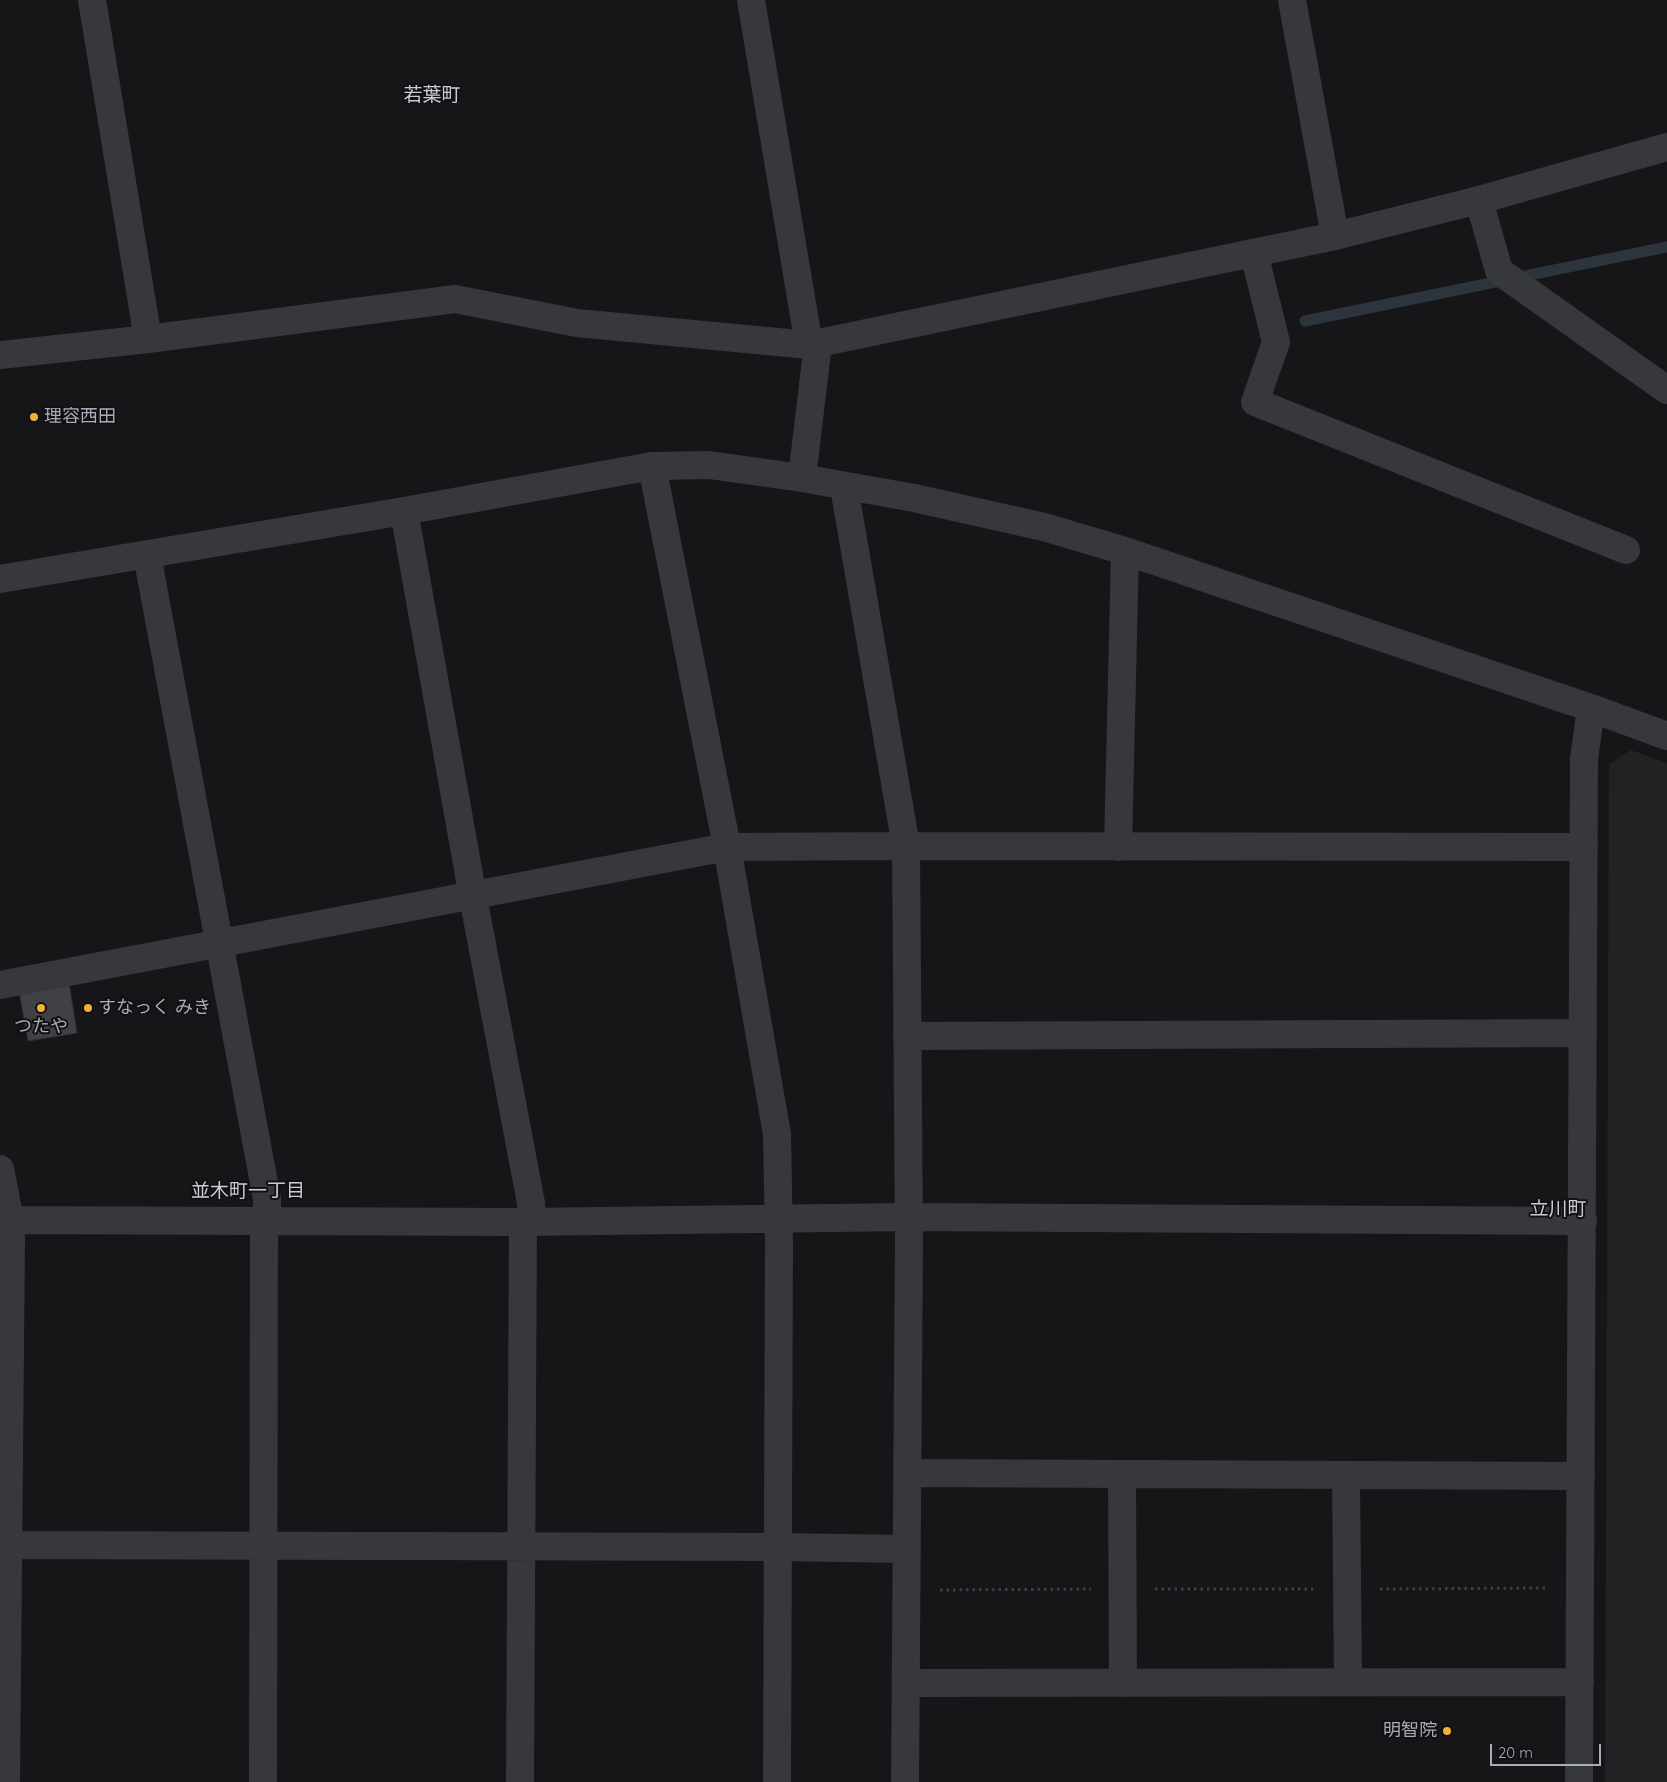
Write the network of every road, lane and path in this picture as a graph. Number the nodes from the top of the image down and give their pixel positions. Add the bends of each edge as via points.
1 (92, 0) edge
2 (751, 0) edge
3 (1292, 0) edge
4 (1667, 147) edge
5 (1478, 200) junction
6 (1335, 236) junction
7 (1254, 253) junction
8 (148, 339) junction
9 (814, 344) junction
10 (0, 355) edge
11 (1667, 390) edge
12 (652, 466) junction
13 (802, 478) junction
14 (844, 486) junction
15 (404, 511) junction
16 (1626, 550) dead end
17 (1125, 551) junction
18 (147, 555) junction
19 (0, 579) edge
20 (1590, 708) junction
21 (1667, 736) edge
22 (906, 846) junction
23 (1118, 847) junction
24 (1584, 847) junction
25 (727, 848) junction
26 (473, 897) junction
27 (220, 945) junction
28 (0, 985) edge
29 (1583, 1033) junction
30 (907, 1036) junction
31 (0, 1169) edge
32 (908, 1217) junction
33 (778, 1218) junction
34 (5, 1220) edge
35 (1583, 1221) junction
36 (265, 1222) junction
37 (528, 1222) junction
38 (908, 1472) junction
39 (1122, 1474) junction
40 (1346, 1475) junction
41 (1581, 1476) junction
42 (4, 1545) edge
43 (263, 1547) junction
44 (520, 1547) junction
45 (777, 1547) junction
46 (907, 1549) junction
47 (1580, 1588) junction
48 (1122, 1589) junction
49 (1347, 1589) junction
50 (907, 1590) junction
51 (1348, 1682) junction
52 (1580, 1682) junction
53 (906, 1683) junction
54 (1123, 1683) junction
55 (6, 1782) edge
56 (264, 1782) edge
57 (520, 1782) edge
58 (777, 1782) edge
59 (905, 1782) edge
60 (1579, 1782) edge

1 - 8 street
2 - 9 street
3 - 6 street
4 - 5 street
5 - 6 street
5 - 11 street via 1499,271
6 - 7 street
7 - 9 street
7 - 16 street via 1276,342 1255,402
8 - 9 street via 455,299 577,323
8 - 10 street
9 - 13 street
12 - 13 street via 709,466
12 - 15 street
12 - 25 street
13 - 14 street
14 - 17 street via 1044,527
14 - 22 street
15 - 18 street
15 - 26 street
17 - 20 street
17 - 23 street
18 - 19 street
18 - 27 street
20 - 21 street
20 - 24 street via 1584,759
22 - 23 street
22 - 25 street
22 - 30 street
23 - 24 street
24 - 29 street
25 - 26 street
25 - 33 street via 777,1134
26 - 27 street
26 - 37 street via 529,1194
27 - 28 street
27 - 36 street via 267,1199
29 - 30 street
29 - 35 street
30 - 32 street
31 - 34 street
32 - 33 street
32 - 35 street
32 - 38 street
33 - 37 street
33 - 45 street
34 - 36 street
34 - 42 street
35 - 41 street
36 - 37 street
36 - 43 street
37 - 44 street
38 - 39 street
38 - 46 street
39 - 40 street
39 - 48 street
40 - 41 street
40 - 49 street
41 - 47 street
42 - 43 street
42 - 55 street
43 - 44 street
43 - 56 street
44 - 45 street
44 - 57 street
45 - 46 street
45 - 58 street
46 - 50 street
47 - 49 path
47 - 52 street
48 - 49 path
48 - 50 path
48 - 54 street
49 - 51 street
50 - 53 street
51 - 52 street
51 - 54 street
52 - 60 street
53 - 54 street
53 - 59 street

